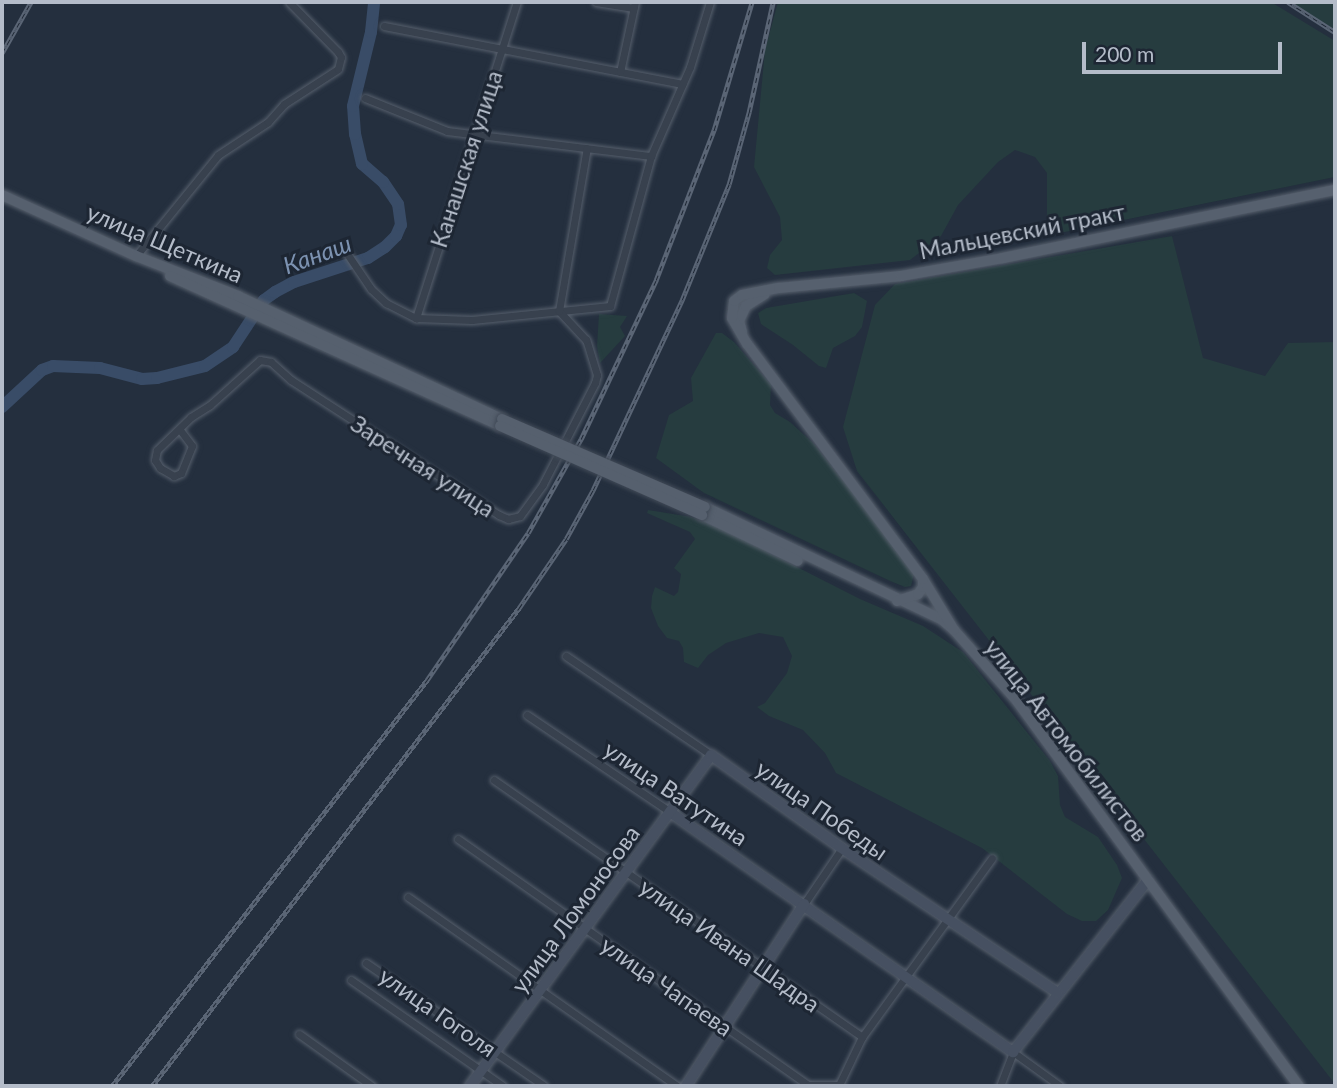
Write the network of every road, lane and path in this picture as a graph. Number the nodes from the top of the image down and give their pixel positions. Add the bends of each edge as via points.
1 (289, 2) edge
2 (517, 2) edge
3 (596, 2) edge
4 (710, 2) edge
5 (635, 5) edge
6 (384, 26) dead end
7 (501, 48) junction
8 (620, 72) junction
9 (682, 84) junction
10 (365, 98) dead end
11 (472, 136) junction
12 (587, 148) junction
13 (651, 156) junction
14 (1335, 190) edge
15 (2, 195) edge
16 (136, 256) junction
17 (348, 256) dead end
18 (559, 311) junction
19 (416, 318) junction
20 (180, 430) junction
21 (703, 511) junction
22 (923, 579) junction
23 (897, 601) junction
24 (954, 630) junction
25 (566, 656) dead end
26 (527, 715) dead end
27 (711, 755) junction
28 (494, 780) dead end
29 (670, 812) junction
30 (458, 839) dead end
31 (842, 848) junction
32 (992, 858) dead end
33 (625, 871) junction
34 (1148, 880) junction
35 (408, 897) dead end
36 (804, 904) junction
37 (948, 919) junction
38 (584, 928) junction
39 (366, 963) dead end
40 (763, 968) junction
41 (906, 976) junction
42 (351, 980) dead end
43 (540, 990) junction
44 (1058, 993) junction
45 (724, 1027) junction
46 (299, 1034) dead end
47 (862, 1037) junction
48 (496, 1051) junction
49 (1013, 1052) junction
50 (481, 1071) junction
51 (372, 1086) edge
52 (470, 1086) edge
53 (503, 1086) edge
54 (544, 1086) edge
55 (677, 1086) edge
56 (685, 1086) edge
57 (807, 1086) edge
58 (840, 1086) edge
59 (1000, 1086) edge
60 (1060, 1086) edge
61 (1299, 1086) edge

1 - 16 street via 341,57 338,69 218,155
2 - 7 street, Канашская улица
3 - 5 street
4 - 9 street
5 - 8 street
6 - 7 street
7 - 8 street
7 - 11 street, Канашская улица
8 - 9 street
9 - 13 street
10 - 11 street via 447,131
11 - 12 street
11 - 19 street, Канашская улица
12 - 13 street
12 - 18 street
13 - 18 street via 610,306
14 - 22 main road, Мальцевский тракт via 1003,258 901,276 779,288 754,296 734,316 747,344
15 - 16 main road, улица Щеткина
16 - 21 main road, улица Щеткина, bridge
17 - 19 street via 386,303
18 - 19 street via 472,320
18 - 20 street, Заречная улица via 586,340 597,375 543,484 527,509 514,519 499,515 354,422 271,362 260,360
20 - 20 street via 157,450 155,460 174,475 181,473 192,446
21 - 23 main road, улица Автомобилистов
21 - 24 main road via 896,607
22 - 23 main road via 918,594
22 - 24 main road
23 - 24 main road, улица Автомобилистов
24 - 34 main road, улица Автомобилистов via 1017,701
25 - 27 street, улица Победы
26 - 29 street, улица Ватутина
27 - 29 street, улица Ломоносова
27 - 31 street, улица Победы
28 - 33 street, улица Ивана Шадра
29 - 33 street, улица Ломоносова
29 - 36 street, улица Ватутина
30 - 38 street, улица Чапаева
31 - 36 street
31 - 37 street, улица Победы
32 - 37 street
33 - 38 street, улица Ломоносова
33 - 40 street, улица Ивана Шадра
34 - 44 street
34 - 61 main road, улица Автомобилистов
35 - 43 street
36 - 40 street
36 - 41 street, улица Ватутина
37 - 41 street
37 - 44 street, улица Победы
38 - 43 street, улица Ломоносова
38 - 45 street, улица Чапаева
39 - 48 street, улица Гоголя
40 - 45 street
40 - 47 street, улица Ивана Шадра
41 - 47 street
41 - 49 street, улица Ватутина
42 - 50 street, улица Гоголя
43 - 48 street, улица Ломоносова
43 - 55 street
44 - 49 street
45 - 56 street
45 - 57 street, улица Чапаева
46 - 51 street
47 - 58 street
48 - 50 street, улица Ломоносова
48 - 54 street, улица Гоголя
49 - 59 street
49 - 60 street
50 - 52 street, улица Ломоносова
50 - 53 street, улица Гоголя
57 - 58 street

